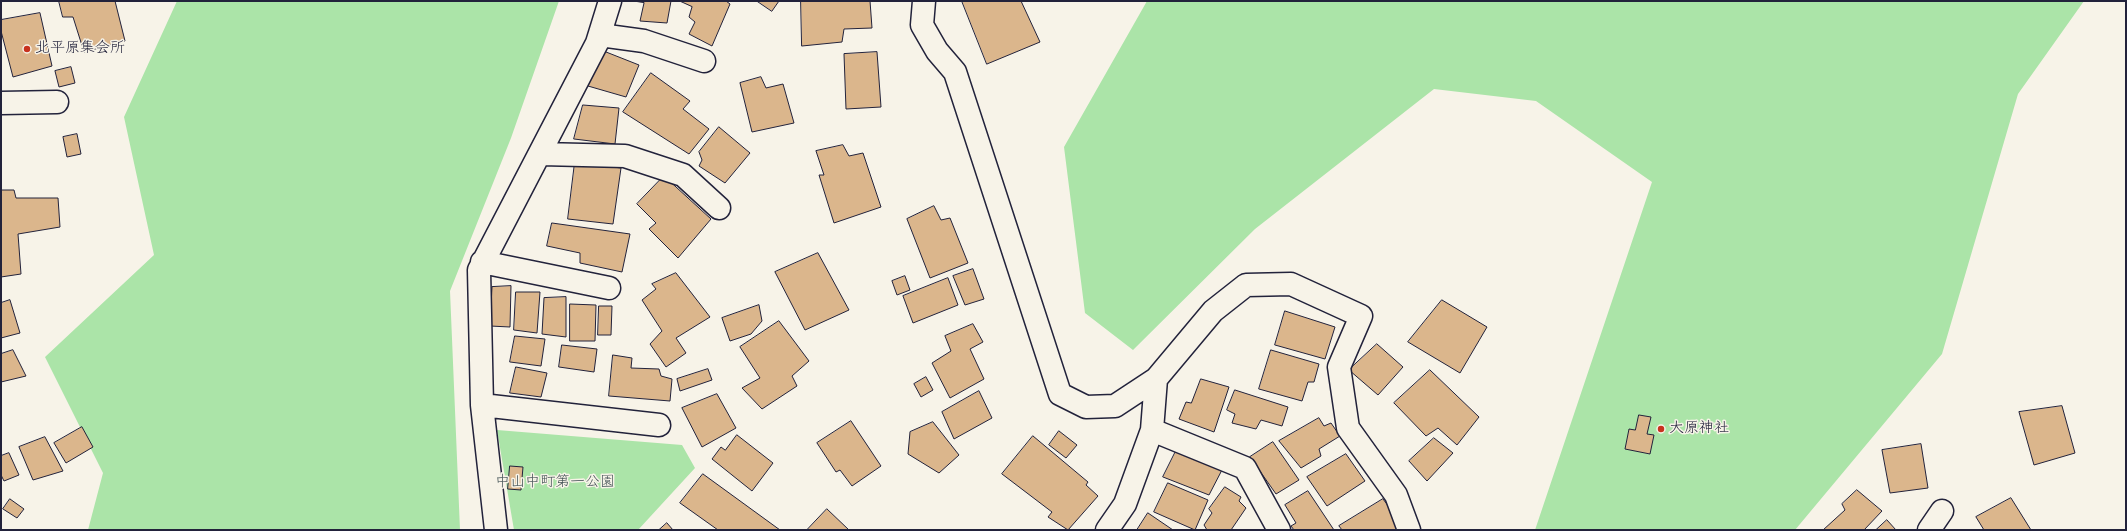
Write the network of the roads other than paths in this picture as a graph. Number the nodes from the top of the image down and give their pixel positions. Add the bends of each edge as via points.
1 (610, 1) edge
2 (924, 1) edge
3 (600, 34) junction
4 (704, 61) dead end
5 (57, 102) dead end
6 (1, 103) edge
7 (541, 154) junction
8 (719, 208) dead end
9 (482, 262) junction
10 (609, 288) dead end
11 (1156, 379) junction
12 (482, 405) junction
13 (659, 425) dead end
14 (1152, 430) junction
15 (1942, 511) dead end
16 (496, 530) edge
17 (1108, 530) edge
18 (1278, 530) edge
19 (1409, 530) edge
20 (1929, 530) edge

1 - 3 street
2 - 11 street via 922,25 937,51 955,72 1060,394 1086,407 1115,406
3 - 4 street via 644,41
3 - 7 street
5 - 6 street
7 - 8 street via 625,156 683,175
7 - 9 street
9 - 10 street
9 - 12 street via 479,270
11 - 14 street
11 - 19 street via 1213,311 1246,284 1291,284 1361,316 1339,367 1348,428 1396,495
12 - 13 street
12 - 16 street
14 - 17 street via 1124,504
14 - 18 street via 1245,468
15 - 20 street

